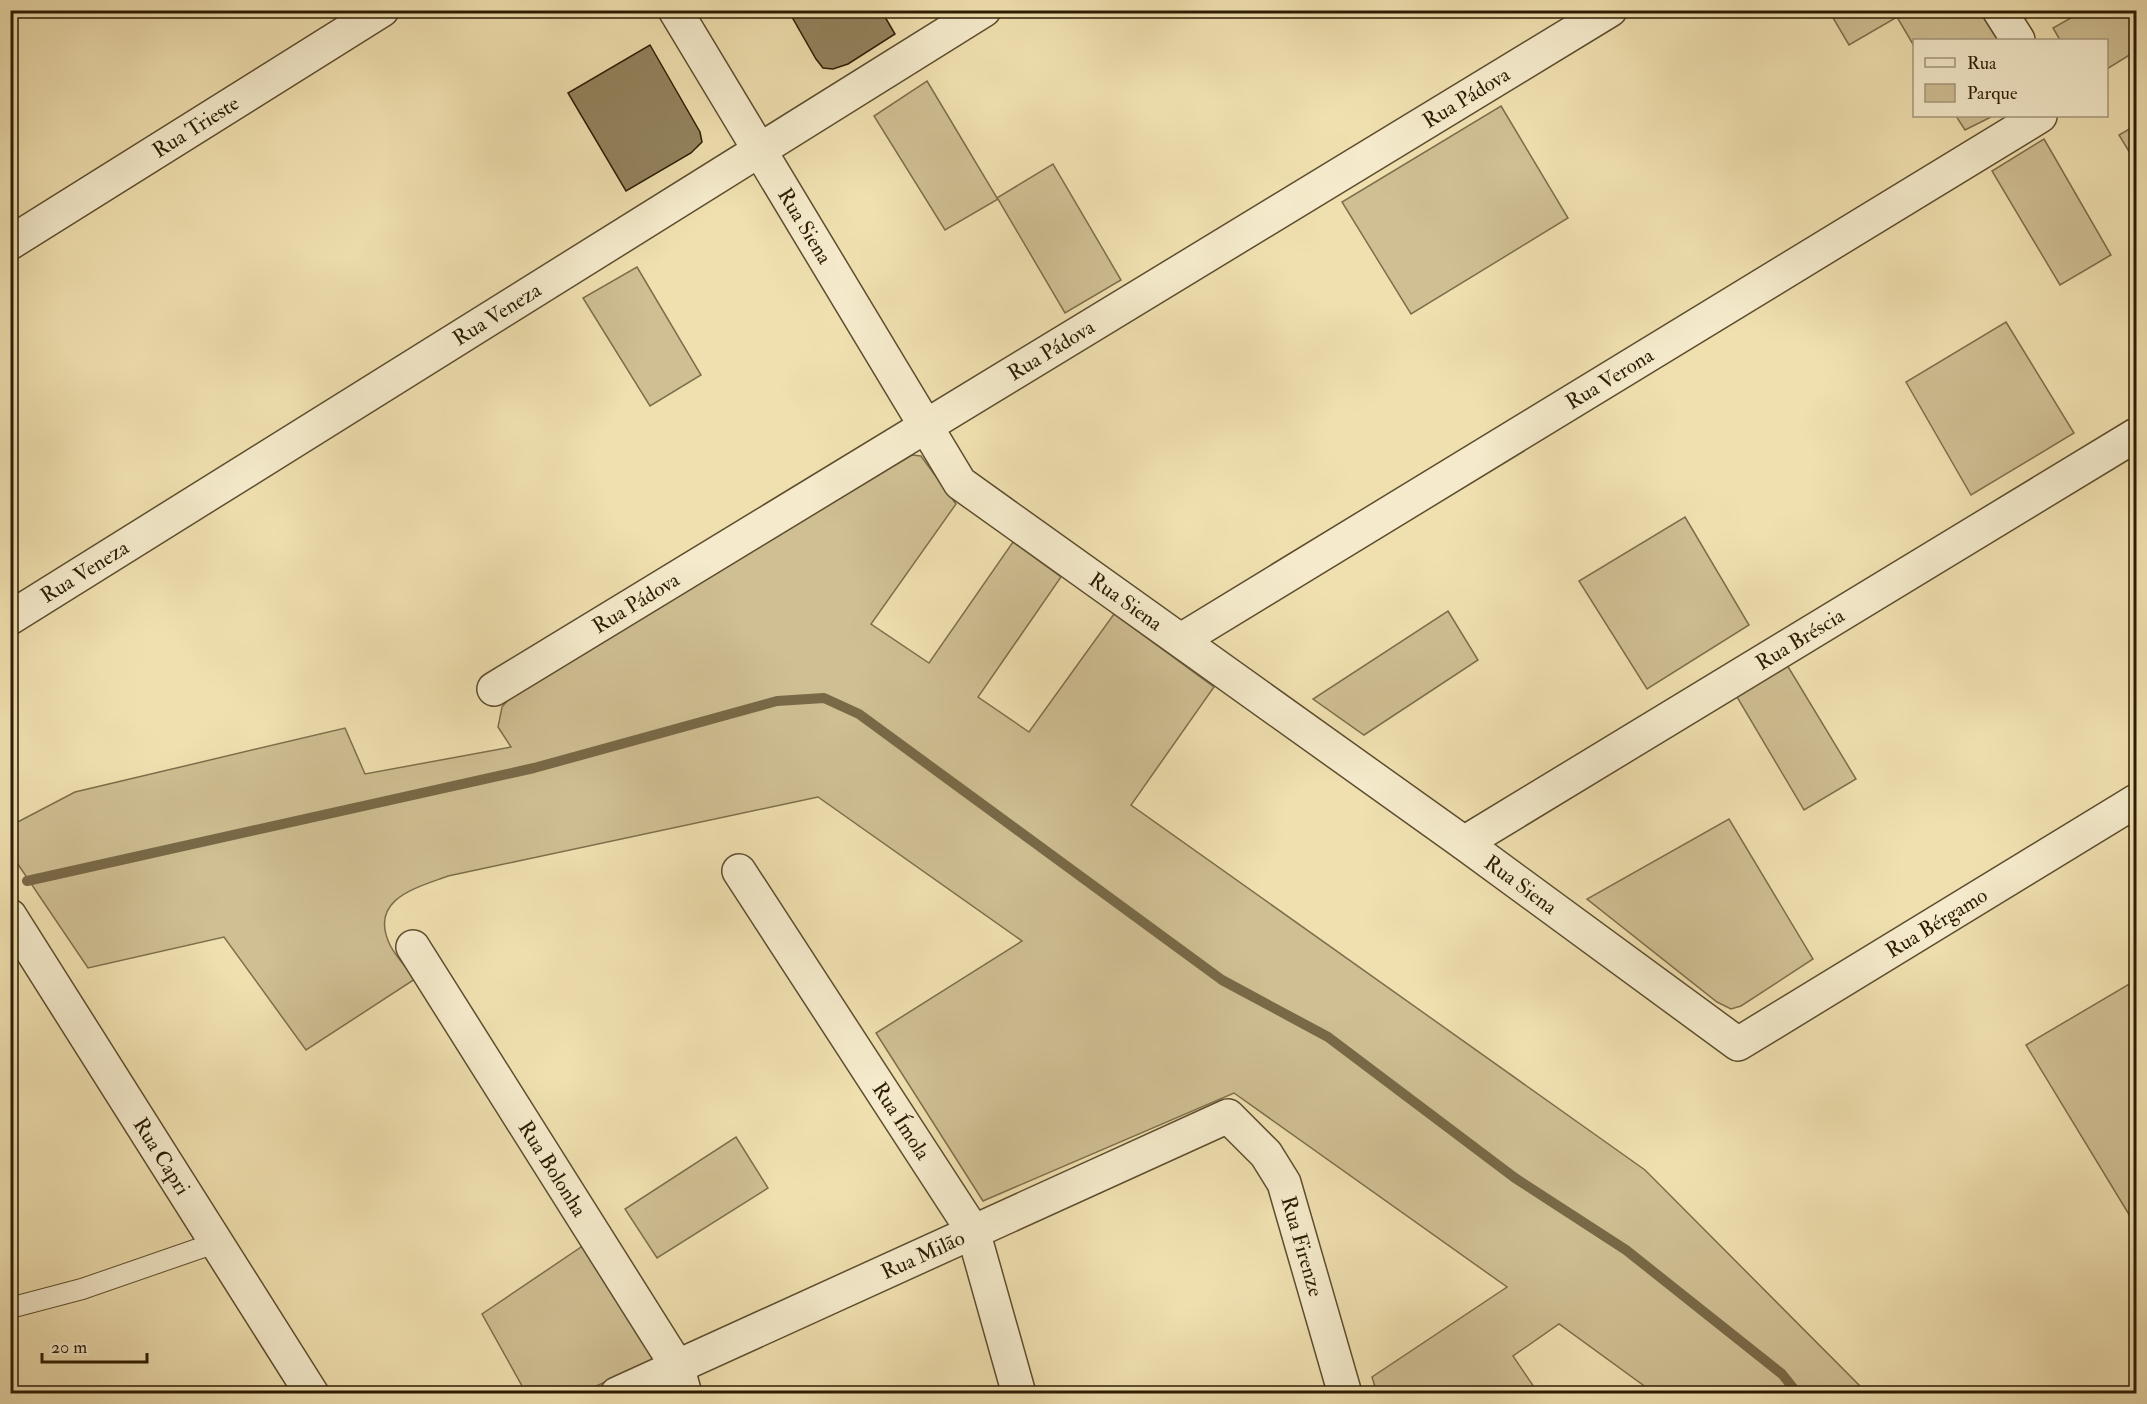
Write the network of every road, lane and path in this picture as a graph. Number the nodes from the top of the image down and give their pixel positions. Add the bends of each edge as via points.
1 (382, 10) edge
2 (675, 10) edge
3 (984, 10) edge
4 (1610, 10) edge
5 (1999, 10) edge
6 (2017, 39) edge
7 (2038, 117) edge
8 (759, 151) junction
9 (10, 243) edge
10 (926, 426) junction
11 (2136, 435) edge
12 (10, 618) edge
13 (1181, 640) junction
14 (494, 689) dead end
15 (2136, 801) edge
16 (1464, 843) junction
17 (739, 871) dead end
18 (10, 916) edge
19 (413, 947) dead end
20 (1738, 1044) joint
21 (1228, 1116) joint
22 (973, 1231) junction
23 (218, 1242) junction
24 (10, 1308) edge
25 (681, 1380) edge
26 (312, 1394) edge
27 (617, 1394) edge
28 (1019, 1394) edge
29 (1346, 1394) edge

1 - 9 street, Rua Trieste
2 - 8 street, Rua Siena
3 - 8 street, Rua Veneza
4 - 10 street, Rua Pádova
5 - 6 street
7 - 13 street, Rua Verona
8 - 10 street, Rua Siena
8 - 12 street, Rua Veneza
10 - 13 street, Rua Siena via 960,483
10 - 14 street, Rua Pádova
11 - 16 street, Rua Bréscia
13 - 16 street, Rua Siena
15 - 20 street, Rua Bérgamo
16 - 20 street, Rua Siena
17 - 22 street, Rua Ímola
18 - 23 street, Rua Capri
19 - 25 street, Rua Bolonha
21 - 22 street, Rua Milão
21 - 29 street, Rua Firenze via 1266,1154 1284,1183
22 - 25 street, Rua Milão
22 - 28 street, Rua Ímola
23 - 24 lane via 82,1289
23 - 26 street, Rua Capri
25 - 27 street, Rua Milão

